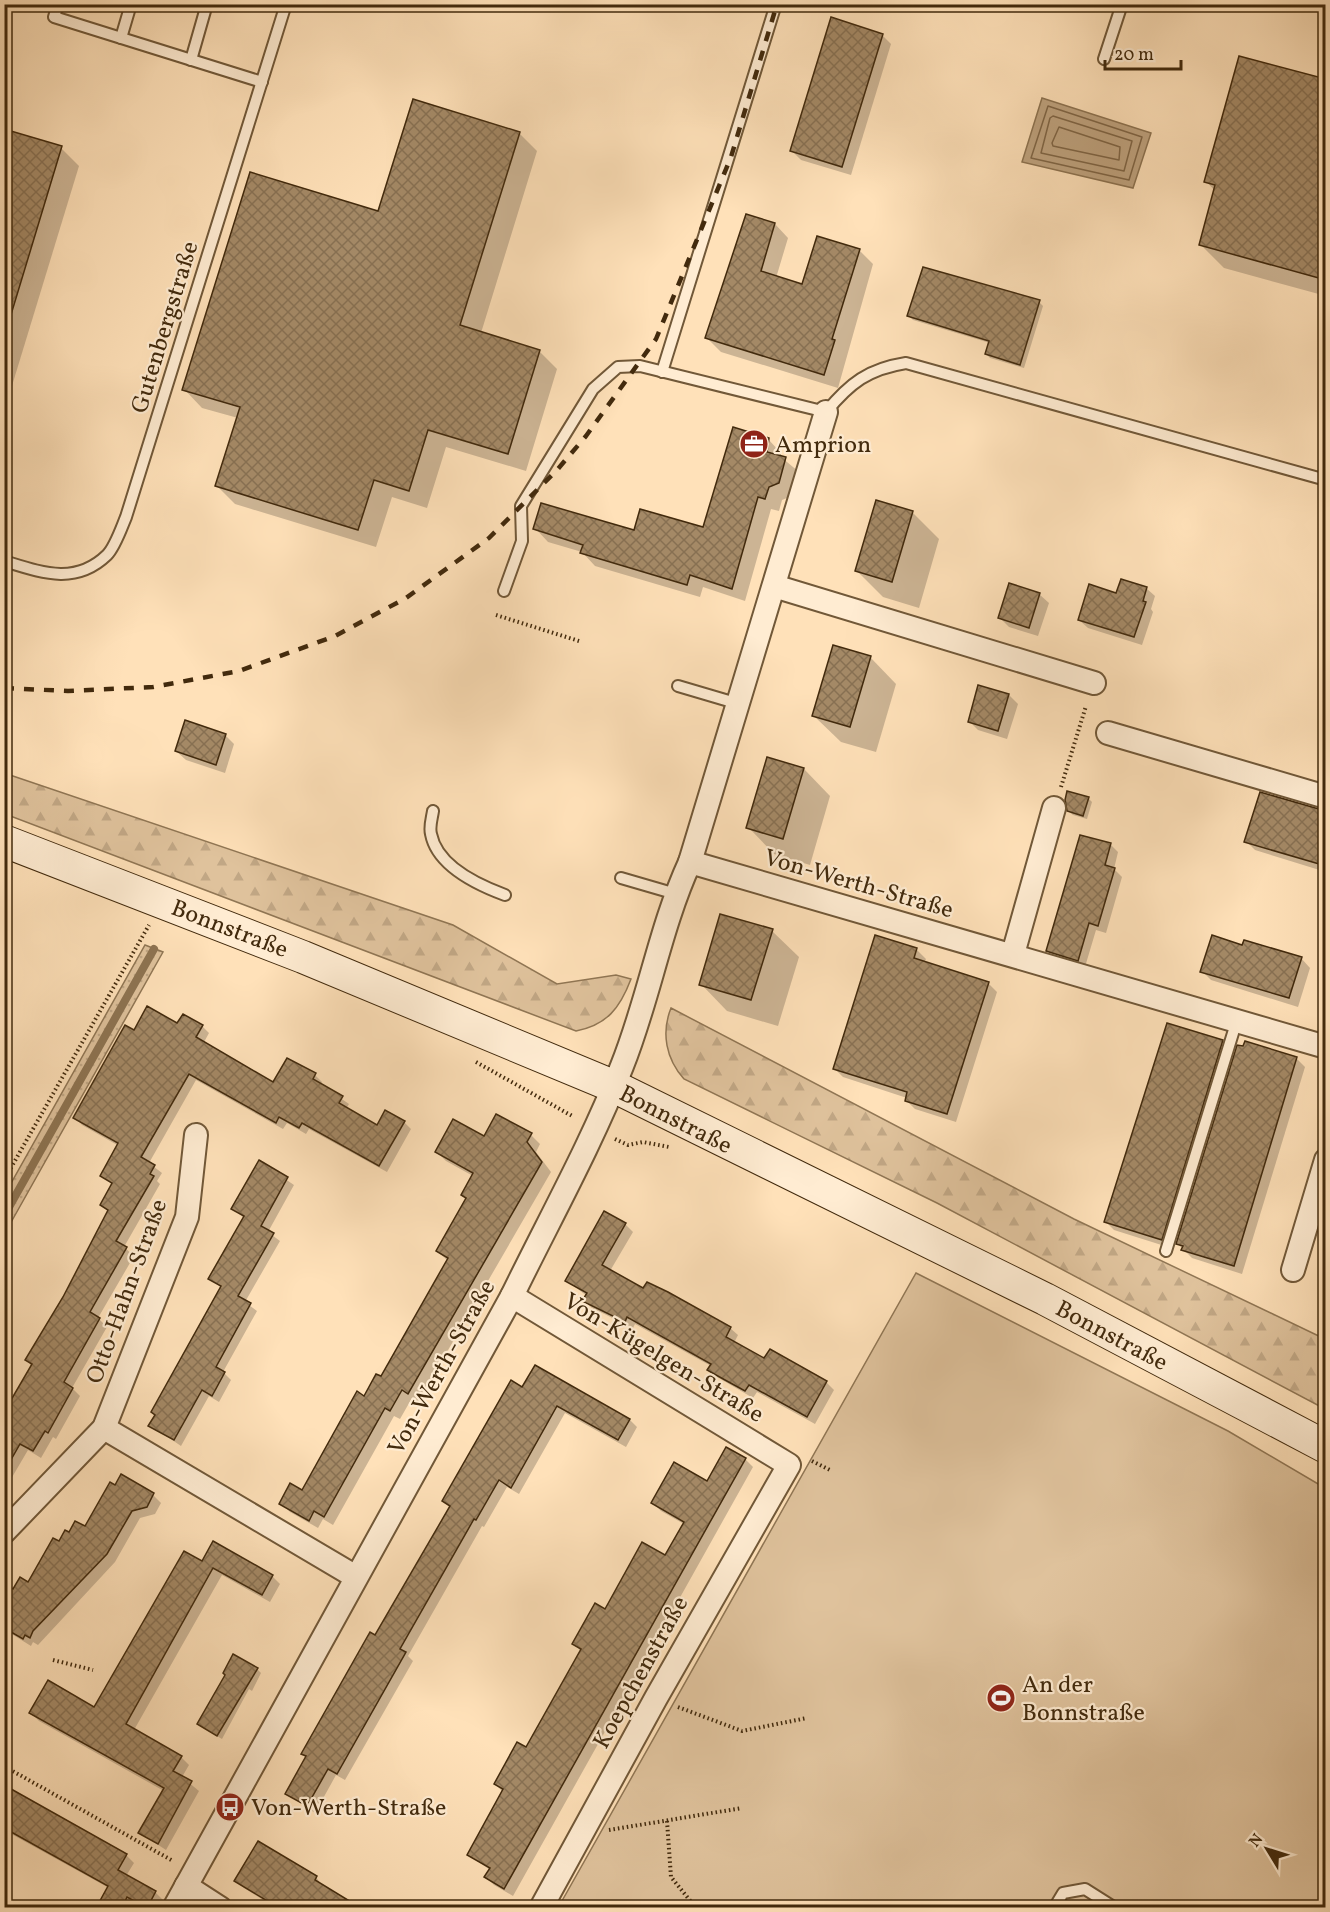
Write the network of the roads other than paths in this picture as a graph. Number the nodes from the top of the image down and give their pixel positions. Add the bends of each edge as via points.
1 (58, 4) edge
2 (131, 4) edge
3 (207, 4) edge
4 (286, 4) edge
5 (776, 4) edge
6 (1122, 4) edge
7 (121, 38) junction
8 (1104, 59) dead end
9 (190, 60) junction
10 (262, 82) junction
11 (662, 372) junction
12 (826, 412) junction
13 (1326, 480) edge
14 (4, 561) edge
15 (774, 586) junction
16 (504, 591) dead end
17 (1094, 683) road end
18 (678, 686) dead end
19 (739, 704) junction
20 (1108, 733) dead end
21 (1326, 797) edge
22 (1054, 808) road end
23 (433, 811) dead end
24 (4, 841) edge
25 (690, 862) junction
26 (621, 878) dead end
27 (676, 894) junction
28 (505, 895) dead end
29 (1013, 954) junction
30 (1237, 1020) junction
31 (1326, 1047) edge
32 (613, 1086) junction
33 (196, 1135) dead end
34 (1326, 1160) edge
35 (1166, 1251) dead end
36 (1293, 1270) dead end
37 (512, 1296) junction
38 (104, 1428) junction
39 (1326, 1448) edge
40 (789, 1465) joint
41 (4, 1532) edge
42 (356, 1576) junction
43 (190, 1879) junction
44 (174, 1908) edge
45 (220, 1908) edge
46 (541, 1908) edge
47 (1054, 1908) edge
48 (1115, 1908) edge

1 - 7 lane via 54,17
2 - 7 lane
3 - 9 lane
4 - 10 lane, Gutenbergstraße
5 - 11 lane
6 - 8 lane
7 - 9 lane
9 - 10 lane
10 - 14 lane, Gutenbergstraße via 126,518 107,555 82,571 52,576
11 - 12 lane
11 - 16 lane via 640,366 618,367 593,389 521,506 522,541
12 - 13 lane via 848,387 868,374 906,363
12 - 15 street, Von-Werth-Straße
15 - 17 street
15 - 19 street, Von-Werth-Straße
18 - 19 lane
19 - 25 street, Von-Werth-Straße
20 - 21 street
22 - 29 street
23 - 28 lane via 430,832 436,848 478,885
24 - 32 main road, Bonnstraße via 303,957
25 - 27 street, Von-Werth-Straße
25 - 29 street, Von-Werth-Straße
26 - 27 lane
27 - 32 street, Von-Werth-Straße
29 - 30 street, Von-Werth-Straße
30 - 31 street, Von-Werth-Straße
30 - 35 lane
32 - 37 street, Von-Werth-Straße
32 - 39 main road, Bonnstraße via 1045,1299
33 - 38 street, Otto-Hahn-Straße via 187,1217
34 - 36 street
37 - 40 street, Von-Kügelgen-Straße
37 - 42 street, Von-Werth-Straße
38 - 41 street, Otto-Hahn-Straße
38 - 42 street
40 - 46 street, Koepchenstraße
42 - 43 street, Von-Werth-Straße
43 - 44 street, Von-Werth-Straße
43 - 45 street
47 - 48 lane via 1063,1893 1085,1889

